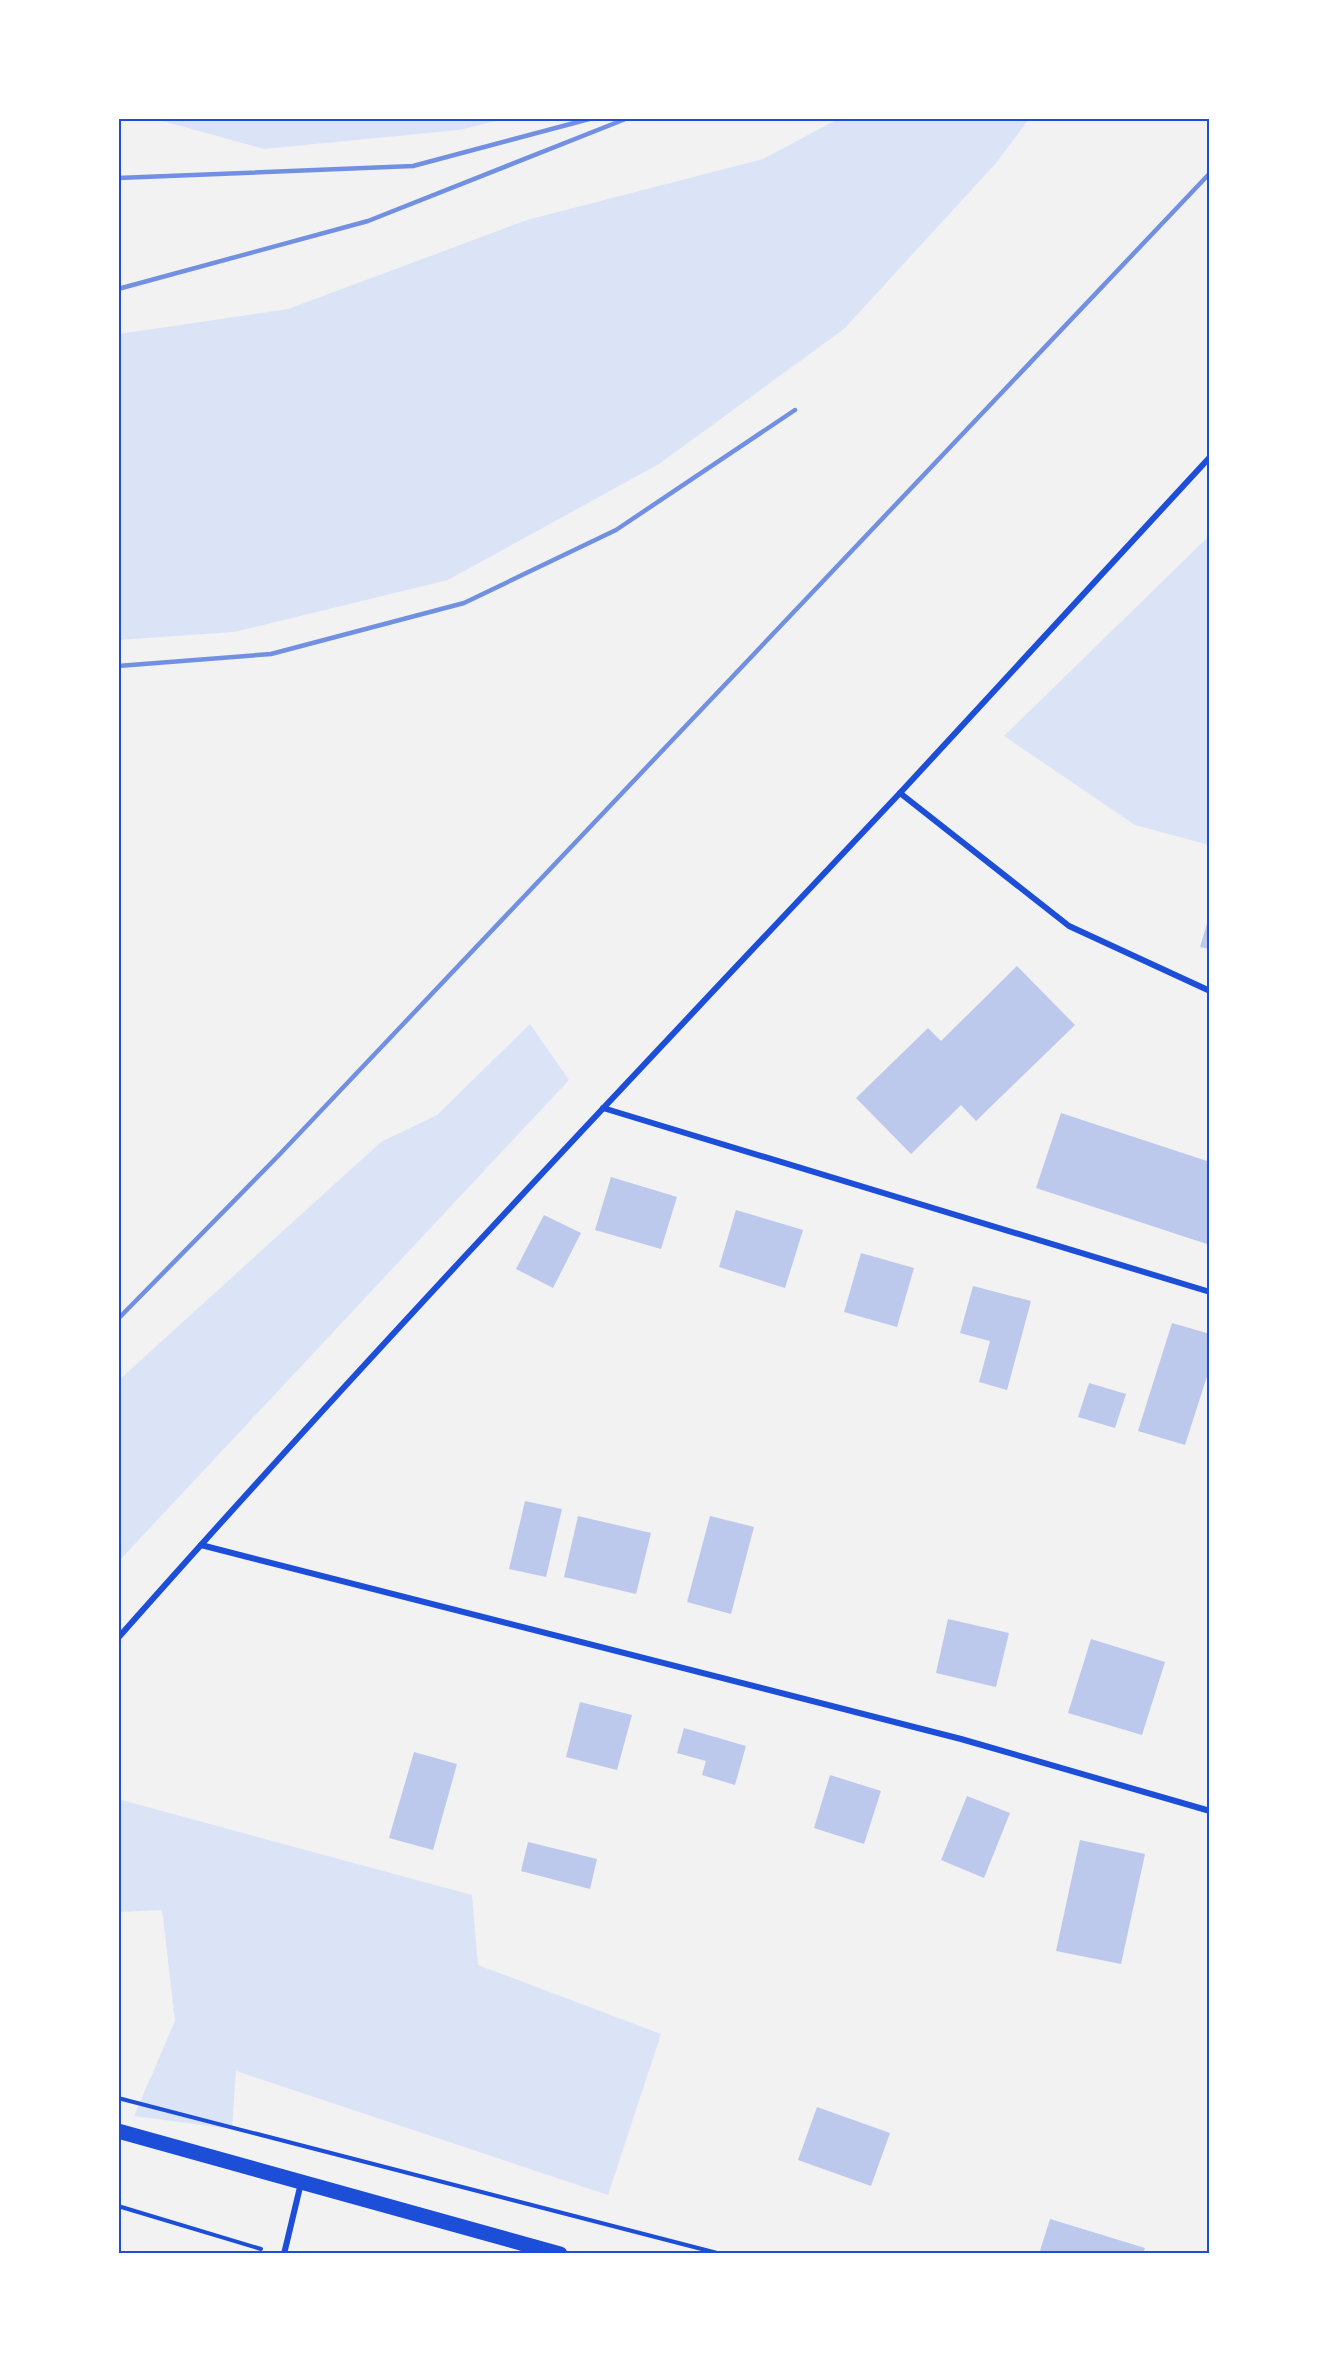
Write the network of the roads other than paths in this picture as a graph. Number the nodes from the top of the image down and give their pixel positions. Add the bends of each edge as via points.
1 (1209, 457) edge
2 (900, 793) junction
3 (1209, 992) edge
4 (603, 1108) junction
5 (1209, 1292) edge
6 (201, 1545) junction
7 (118, 1638) edge
8 (1209, 1811) edge
9 (118, 2131) edge
10 (301, 2182) junction
11 (284, 2253) edge
12 (560, 2253) edge

1 - 2 street
2 - 3 street via 1069,926
2 - 4 street
4 - 5 street
4 - 6 street
6 - 7 street
6 - 8 street via 961,1740
9 - 10 main road
10 - 11 street
10 - 12 main road

